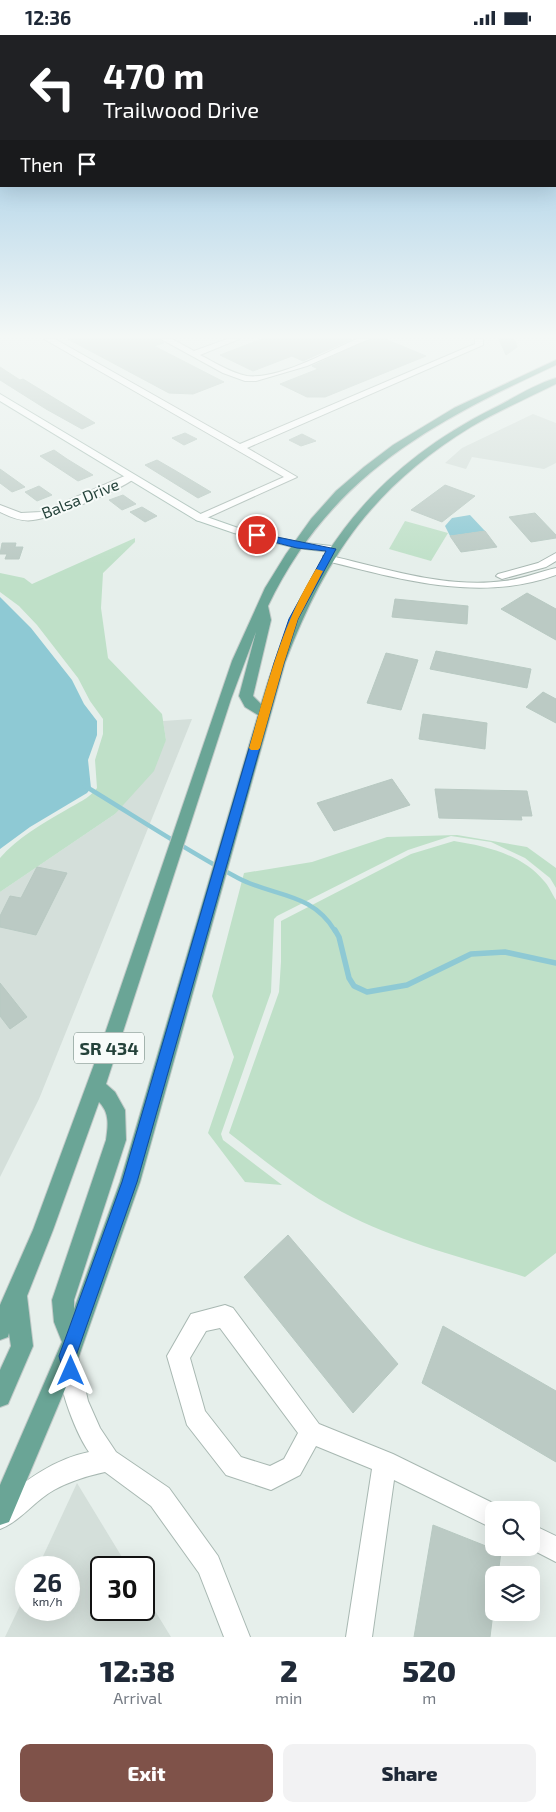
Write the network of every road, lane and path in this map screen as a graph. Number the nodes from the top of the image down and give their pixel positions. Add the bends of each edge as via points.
1 (27, 414) edge
2 (181, 414) edge
3 (319, 414) edge
4 (449, 414) edge
5 (491, 414) edge
6 (240, 447) junction
7 (131, 477) junction
8 (0, 508) edge
9 (200, 518) junction
10 (297, 545) junction
11 (329, 554) junction
12 (556, 556) edge
13 (556, 571) edge
14 (263, 599) junction
15 (265, 713) junction
16 (95, 1087) junction
17 (16, 1296) junction
18 (0, 1329) edge
19 (70, 1349) junction
20 (0, 1396) edge
21 (311, 1432) junction
22 (108, 1461) junction
23 (385, 1462) junction
24 (485, 1512) edge
25 (0, 1513) edge
26 (0, 1517) edge
27 (540, 1541) edge
28 (556, 1549) edge
29 (237, 1637) edge
30 (359, 1637) edge

1 - 7 street
2 - 6 street
3 - 6 street
4 - 10 main road, SR 434 via 399,444 342,492
5 - 11 main road, SR 434 via 425,454 384,489
6 - 9 street via 292,477
7 - 8 street, Balsa Drive via 32,517
7 - 9 street
9 - 10 street
10 - 11 street
10 - 14 main road, SR 434
11 - 12 street via 440,573 500,576 542,565
11 - 13 street via 438,582 504,586 527,582
11 - 15 main road, SR 434 via 294,619
14 - 15 main road via 264,620 246,695 250,704
14 - 16 main road, SR 434 via 226,693
15 - 19 main road, SR 434 via 130,1182
16 - 17 main road, SR 434
16 - 19 main road via 111,1099 118,1117 116,1140 63,1301 62,1313
17 - 18 main road, SR 434
17 - 20 main road via 22,1346
19 - 22 street via 77,1403
19 - 25 main road, SR 434
21 - 21 street via 225,1316 199,1322 178,1356 195,1417 234,1467 271,1477 292,1467
21 - 23 street
22 - 26 street via 78,1466 44,1482
22 - 29 street via 160,1497 209,1565
23 - 24 street
23 - 30 street
27 - 28 street

